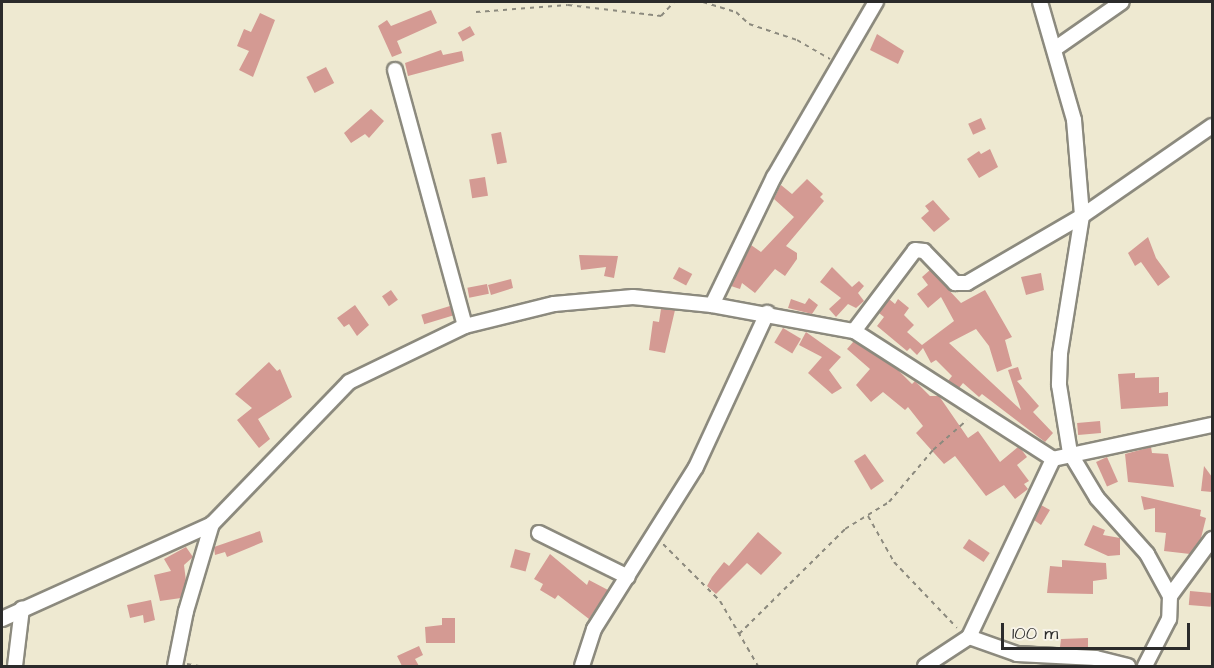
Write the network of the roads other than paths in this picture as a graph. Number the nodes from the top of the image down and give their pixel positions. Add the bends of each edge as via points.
1 (876, 2) edge
2 (1040, 2) edge
3 (1122, 2) edge
4 (1056, 48) junction
5 (395, 70) dead end
6 (1212, 126) edge
7 (1082, 216) junction
8 (712, 305) junction
9 (767, 314) junction
10 (465, 326) junction
11 (854, 331) junction
12 (1212, 425) edge
13 (1070, 453) junction
14 (1053, 459) junction
15 (212, 524) junction
16 (539, 533) dead end
17 (1212, 539) edge
18 (628, 578) junction
19 (1170, 596) junction
20 (22, 608) junction
21 (2, 619) edge
22 (969, 637) junction
23 (15, 666) edge
24 (175, 666) edge
25 (582, 666) edge
26 (925, 666) edge
27 (1128, 666) edge
28 (1147, 666) edge

1 - 8 street via 774,177
2 - 4 street
3 - 4 street
4 - 7 street via 1074,120
5 - 10 street
6 - 7 street
7 - 11 street via 967,283 955,282 924,251 915,250
7 - 13 street via 1060,354 1059,385
8 - 9 street
8 - 10 street via 633,297 516,310
9 - 11 street
9 - 18 street via 696,467
10 - 15 street via 349,382
11 - 14 street
12 - 13 street
13 - 14 street
13 - 19 street via 1097,498 1148,554
14 - 22 street
15 - 20 street
15 - 24 street via 186,611
16 - 18 street
17 - 19 street
18 - 25 street via 588,642
19 - 28 street via 1169,619
20 - 21 street
20 - 23 street
22 - 26 street
22 - 27 street via 1017,654 1096,658

